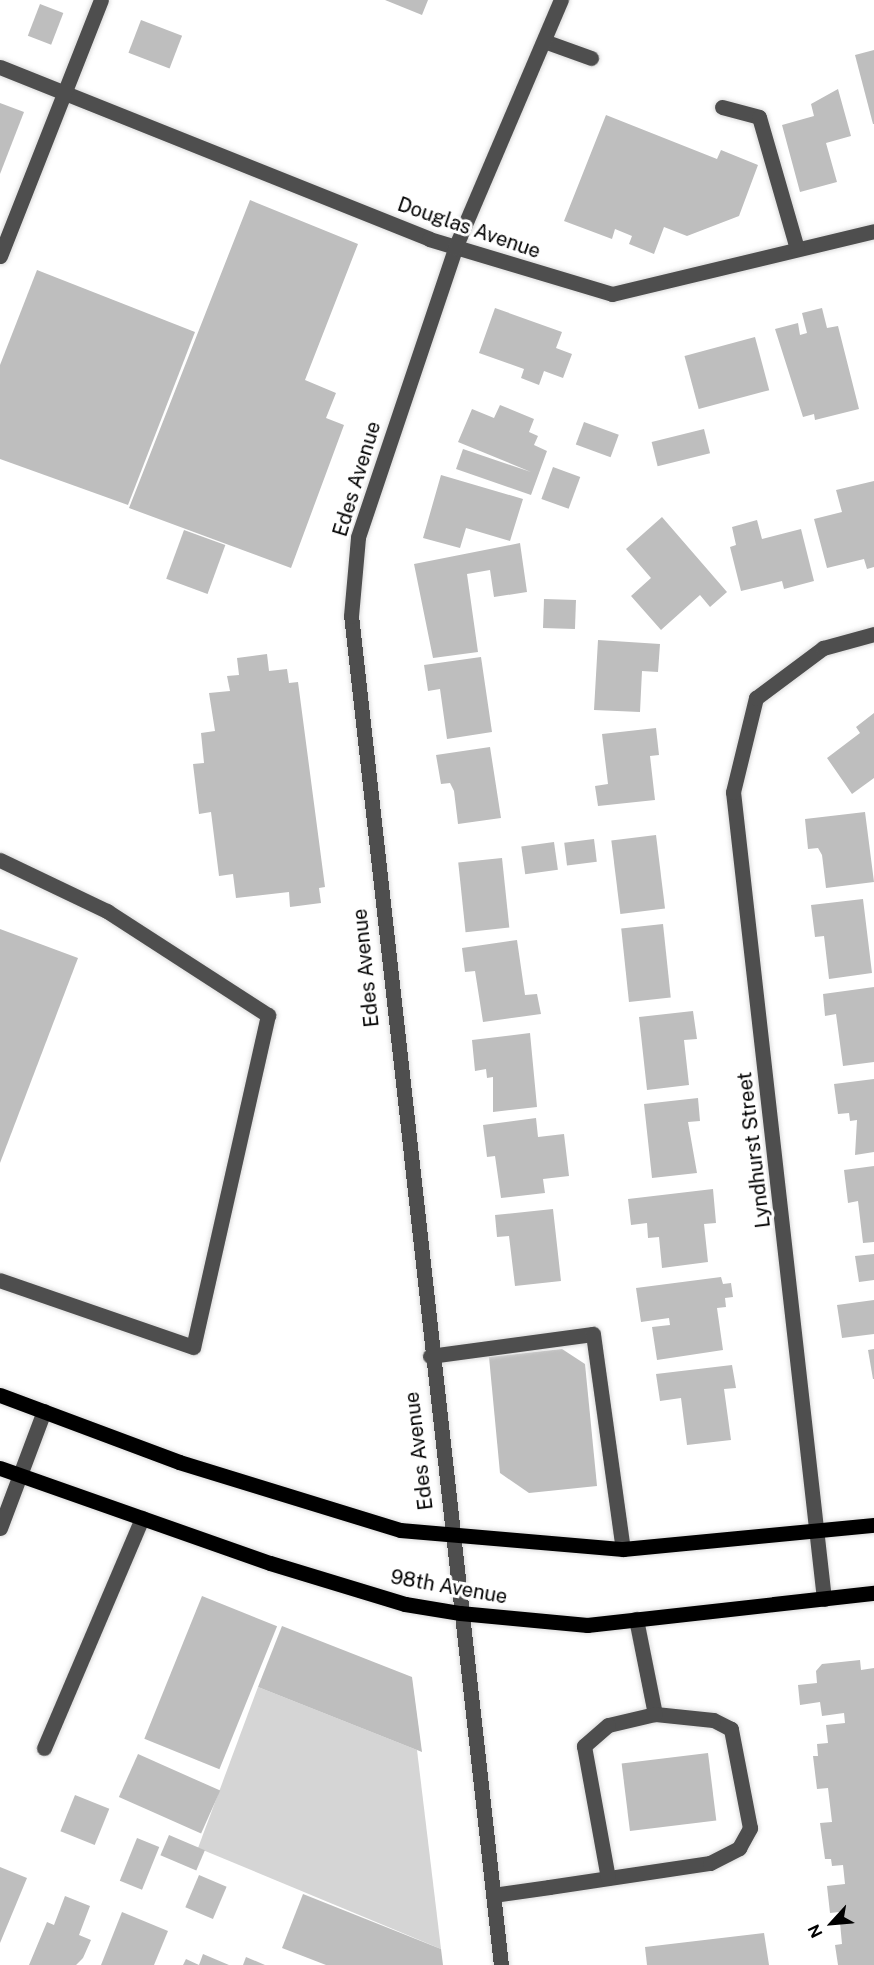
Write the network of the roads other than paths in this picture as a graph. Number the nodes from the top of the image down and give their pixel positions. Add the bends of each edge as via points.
1 (101, 0) edge
2 (561, 0) edge
3 (544, 41) junction
4 (591, 58) dead end
5 (0, 67) edge
6 (66, 93) junction
7 (722, 107) dead end
8 (874, 231) edge
9 (455, 248) junction
10 (797, 249) junction
11 (0, 256) edge
12 (874, 634) edge
13 (0, 860) edge
14 (0, 1280) edge
15 (430, 1356) junction
16 (0, 1395) edge
17 (44, 1411) junction
18 (0, 1468) edge
19 (21, 1476) junction
20 (142, 1518) junction
21 (874, 1525) edge
22 (0, 1528) edge
23 (820, 1531) junction
24 (450, 1534) junction
25 (622, 1549) junction
26 (874, 1593) edge
27 (824, 1599) junction
28 (460, 1613) junction
29 (636, 1619) junction
30 (655, 1714) junction
31 (44, 1748) dead end
32 (608, 1878) junction
33 (493, 1895) junction
34 (501, 1965) edge

1 - 6 street
2 - 3 street, Edes Avenue
3 - 4 street
3 - 9 street, Edes Avenue
5 - 6 street, Douglas Avenue
6 - 9 street, Douglas Avenue
6 - 11 street
7 - 10 street via 759,117
8 - 10 street, Douglas Avenue
9 - 10 street, Douglas Avenue via 612,294
9 - 15 street, Edes Avenue via 358,537 351,616
12 - 23 street, Lyndhurst Street via 823,648 756,698 733,792
13 - 14 street via 107,911 267,1015 193,1347
15 - 24 street, Edes Avenue
15 - 25 street via 593,1334
16 - 17 main road
17 - 19 street
17 - 24 main road via 179,1462 387,1528
18 - 19 main road, 98th Avenue
19 - 20 main road, 98th Avenue
19 - 22 street
20 - 28 main road, 98th Avenue via 405,1604
20 - 31 street
21 - 23 main road
23 - 25 main road
23 - 27 street, Lyndhurst Street
24 - 25 main road
24 - 28 street, Edes Avenue
26 - 27 main road, 98th Avenue
27 - 29 main road, 98th Avenue
28 - 29 main road, 98th Avenue via 587,1625
28 - 33 street, Edes Avenue
29 - 30 street
30 - 32 street via 608,1725 584,1746
30 - 32 street via 713,1720 731,1729 750,1828 739,1848 710,1863
32 - 33 street
33 - 34 street, Edes Avenue

